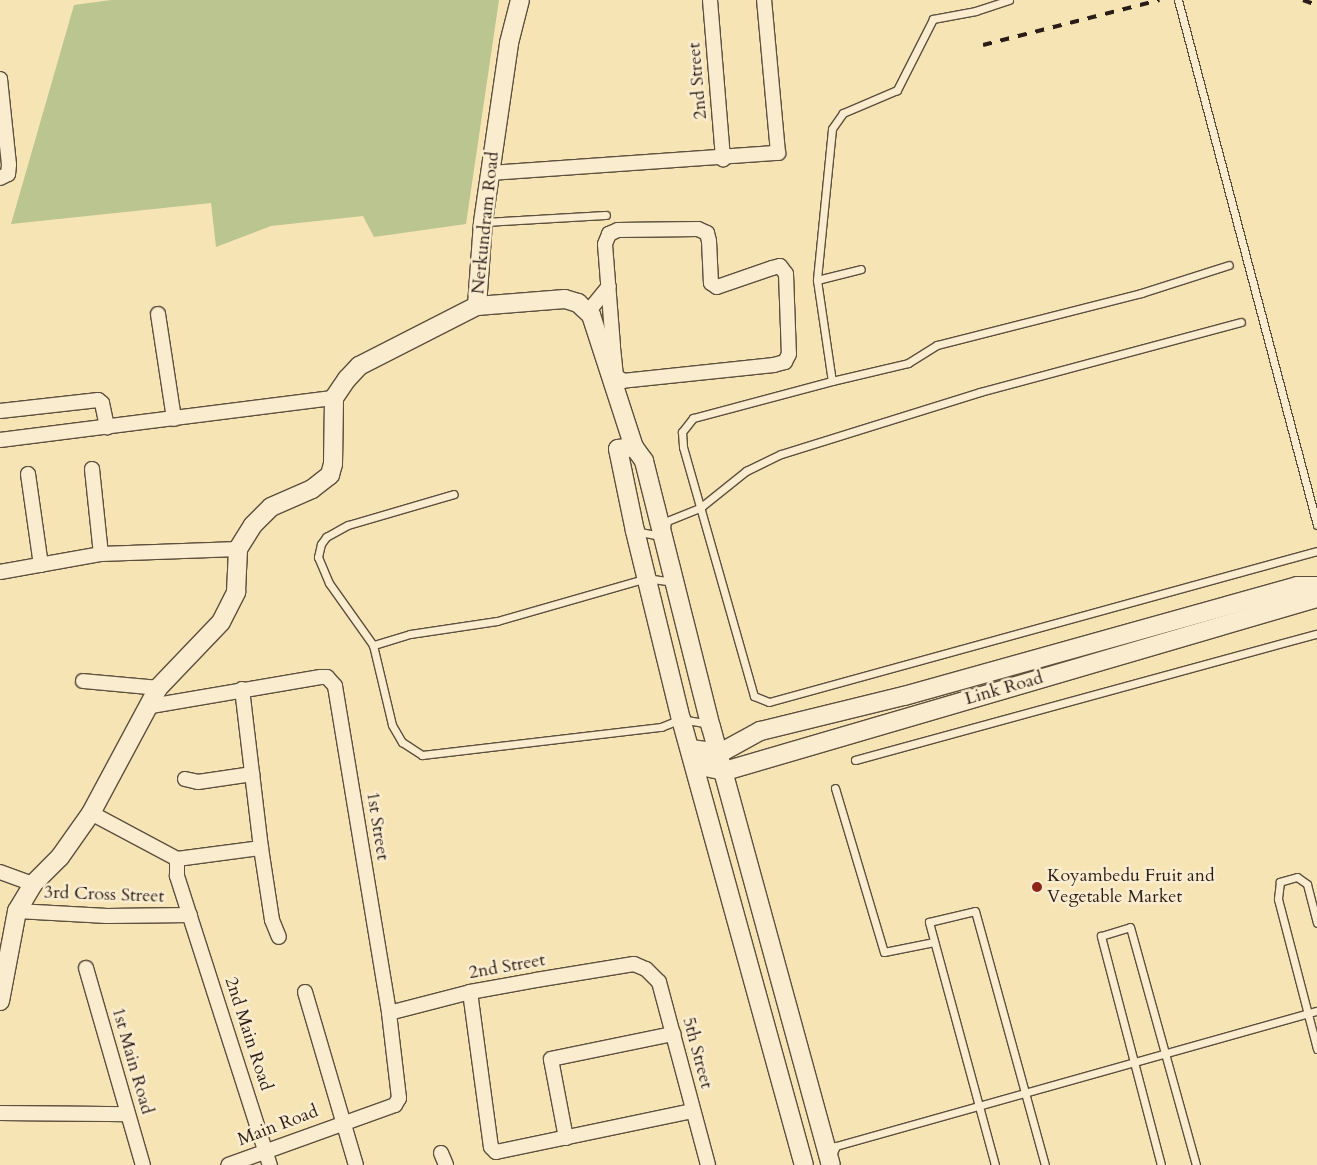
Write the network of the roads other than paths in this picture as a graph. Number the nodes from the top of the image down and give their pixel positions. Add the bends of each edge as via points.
1 (520, 0) edge
2 (710, 0) edge
3 (764, 0) edge
4 (1009, 0) edge
5 (1178, 0) edge
6 (0, 79) edge
7 (723, 159) junction
8 (490, 173) junction
9 (0, 178) edge
10 (606, 215) dead end
11 (483, 222) junction
12 (1229, 265) dead end
13 (861, 269) dead end
14 (817, 280) junction
15 (609, 286) junction
16 (476, 306) junction
17 (588, 312) junction
18 (158, 314) dead end
19 (1241, 322) dead end
20 (607, 347) junction
21 (832, 381) junction
22 (334, 398) junction
23 (0, 411) edge
24 (174, 419) junction
25 (107, 427) junction
26 (0, 440) edge
27 (634, 447) junction
28 (92, 469) dead end
29 (28, 474) dead end
30 (454, 494) dead end
31 (701, 508) junction
32 (1317, 524) edge
33 (635, 531) junction
34 (664, 536) junction
35 (238, 549) junction
36 (1317, 551) edge
37 (101, 554) junction
38 (41, 565) junction
39 (0, 572) edge
40 (647, 578) junction
41 (676, 583) junction
42 (1315, 594) edge
43 (1317, 634) edge
44 (373, 645) junction
45 (83, 681) dead end
46 (158, 688) junction
47 (242, 689) junction
48 (151, 706) junction
49 (681, 720) junction
50 (711, 724) junction
51 (720, 753) junction
52 (693, 757) junction
53 (855, 760) dead end
54 (725, 771) junction
55 (252, 774) junction
56 (185, 779) dead end
57 (835, 788) dead end
58 (91, 813) junction
59 (261, 848) junction
60 (177, 859) junction
61 (0, 872) edge
62 (33, 884) junction
63 (17, 911) junction
64 (190, 915) junction
65 (1317, 922) edge
66 (279, 937) dead end
67 (934, 942) junction
68 (634, 964) joint
69 (86, 968) dead end
70 (305, 992) dead end
71 (470, 992) junction
72 (0, 1000) edge
73 (1317, 1011) edge
74 (389, 1013) junction
75 (1307, 1013) junction
76 (672, 1034) junction
77 (1317, 1049) edge
78 (1165, 1052) junction
79 (1134, 1061) junction
80 (1025, 1092) junction
81 (979, 1104) junction
82 (694, 1111) junction
83 (0, 1113) edge
84 (127, 1114) junction
85 (342, 1122) junction
86 (566, 1138) junction
87 (268, 1159) edge
88 (830, 1163) edge
89 (143, 1165) edge
90 (228, 1165) edge
91 (356, 1165) edge
92 (708, 1165) edge
93 (804, 1165) edge
94 (995, 1165) edge
95 (1045, 1165) edge
96 (1161, 1165) edge
97 (1196, 1165) edge

1 - 8 street, Nerkundram Road via 509,43
2 - 7 street, 2nd Street
3 - 7 street via 778,153
4 - 14 lane via 976,11 933,19 897,90 843,113 836,121 830,140
5 - 32 lane
6 - 9 street via 9,165 8,174
7 - 8 street
8 - 11 street, Nerkundram Road
10 - 11 lane
11 - 16 street, Nerkundram Road
12 - 21 lane via 1141,293 937,345 908,363
13 - 14 lane
14 - 21 lane
15 - 17 street
15 - 20 street
15 - 20 street via 605,244 608,234 618,230 698,230 707,233 710,283 717,287 780,266 786,274 789,354 785,362 624,381 616,376
16 - 17 street via 565,299
16 - 22 street, Nerkundram Road via 359,366
17 - 20 street
18 - 24 street
19 - 31 lane via 980,392 782,454 746,471
20 - 27 street
21 - 31 lane via 689,422 682,432 684,447
22 - 24 street
22 - 35 street via 330,475 312,489 271,507 253,525
23 - 25 street via 98,400 102,403
24 - 25 street
25 - 26 street
27 - 33 street via 618,449
27 - 34 street via 644,461
28 - 37 street
29 - 38 street
30 - 44 lane via 348,525 326,537 321,544 318,557 330,583
31 - 34 lane via 667,521
31 - 36 lane via 754,696 762,702
33 - 34 lane
33 - 40 street
34 - 41 street
35 - 37 street
35 - 46 street via 236,592 222,622
37 - 38 street
38 - 39 street
40 - 41 lane
40 - 44 lane via 497,621 410,634
40 - 49 street
41 - 50 street
42 - 51 street via 1297,586 904,696 760,731
42 - 54 street, Link Road
43 - 53 lane
44 - 49 lane via 392,725 402,742 422,755 661,727
45 - 46 street
46 - 48 street
47 - 48 street, 1st Street
47 - 55 street
47 - 74 street, 1st Street via 321,677 327,677 335,686
48 - 58 street
49 - 50 lane
49 - 52 street
50 - 51 street
51 - 52 street
51 - 54 street
52 - 54 street
52 - 93 street
54 - 88 street
55 - 56 street via 198,782
55 - 59 street
57 - 67 lane via 884,952
58 - 60 street
58 - 62 street via 60,857
59 - 60 street
59 - 66 street via 272,920
60 - 64 street, 2nd Main Road via 177,876
61 - 62 street
62 - 63 street
63 - 64 street, 3rd Cross Street via 108,916
63 - 72 street
64 - 87 street, 2nd Main Road
65 - 75 lane via 1307,884 1298,877 1280,882 1278,899
67 - 80 lane via 929,922 975,911
67 - 81 lane
68 - 71 street, 2nd Street
68 - 76 street, 5th Street via 646,968 660,982
69 - 84 street, 1st Main Road
70 - 85 street
71 - 74 street, 2nd Street
71 - 86 street via 491,1147 501,1152
73 - 75 lane
74 - 85 street, 1st Street via 400,1090 398,1103
75 - 77 lane
75 - 78 lane
76 - 82 street, 5th Street
76 - 86 street via 552,1059
78 - 79 lane
78 - 79 lane via 1130,927 1101,936
78 - 97 lane
79 - 80 lane
79 - 96 lane
80 - 81 lane
80 - 95 lane
81 - 88 lane via 836,1146
81 - 94 lane
82 - 86 street
82 - 92 street, 5th Street
83 - 84 street
84 - 89 street, 1st Main Road
85 - 87 street, Main Road
85 - 91 street
87 - 90 street, Main Road

